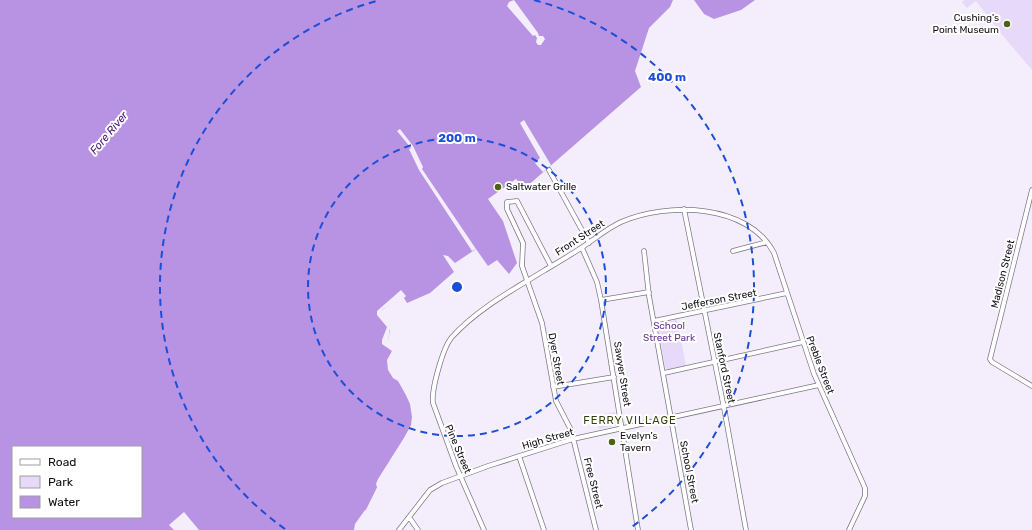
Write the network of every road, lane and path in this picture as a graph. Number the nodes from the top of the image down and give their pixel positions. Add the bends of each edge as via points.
1 (549, 170) dead end
2 (1032, 190) edge
3 (1030, 205) edge
4 (684, 209) junction
5 (767, 242) junction
6 (589, 243) junction
7 (582, 248) junction
8 (644, 251) dead end
9 (732, 251) dead end
10 (551, 266) junction
11 (528, 280) junction
12 (649, 292) junction
13 (788, 293) junction
14 (601, 300) junction
15 (704, 311) junction
16 (654, 321) junction
17 (803, 342) junction
18 (715, 361) junction
19 (439, 372) joint
20 (664, 373) junction
21 (614, 377) junction
22 (1031, 384) edge
23 (819, 385) junction
24 (553, 387) junction
25 (724, 407) junction
26 (671, 418) junction
27 (623, 429) junction
28 (573, 439) junction
29 (519, 456) junction
30 (460, 476) junction
31 (409, 517) junction
32 (399, 530) edge
33 (418, 530) edge
34 (484, 530) edge
35 (544, 530) edge
36 (596, 530) edge
37 (638, 530) edge
38 (691, 530) edge
39 (746, 530) edge
40 (849, 530) edge

1 - 6 street
2 - 3 street, Madison Street
3 - 22 street, Madison Street via 991,354 992,362
4 - 5 street, Front Street via 708,211 729,218 753,229
4 - 6 street, Front Street via 631,218
4 - 15 street, Stanford Street
5 - 9 street
5 - 13 street, Preble Street via 776,258
6 - 7 street, Front Street
7 - 10 street, Front Street
7 - 14 street, Sawyer Street via 597,282
8 - 12 street, School Street
10 - 11 street, Front Street
10 - 11 street, Dyer Street via 517,201 507,202 507,209 523,244 522,266
11 - 19 street, Front Street via 494,302 451,338
11 - 24 street, Dyer Street via 542,323
12 - 14 street
12 - 16 street, School Street
13 - 15 street, Jefferson Street
13 - 17 street, Preble Street
14 - 21 street, Sawyer Street
15 - 16 street, Jefferson Street
15 - 18 street, Stanford Street
16 - 20 street, School Street
17 - 18 street
17 - 23 street, Preble Street
18 - 20 street
18 - 25 street, Stanford Street
19 - 30 street, Pine Street via 432,393 432,403
20 - 26 street, School Street
21 - 24 street
21 - 27 street, Sawyer Street
23 - 25 street, High Street
23 - 40 street, Preble Street via 866,490
24 - 28 street, Dyer Street via 556,401 566,418
25 - 26 street, High Street
25 - 39 street, Stanford Street
26 - 27 street, High Street
26 - 38 street, School Street
27 - 28 street, High Street
27 - 37 street, Sawyer Street
28 - 29 street, High Street
28 - 36 street, Free Street
29 - 30 street, High Street
29 - 35 street
30 - 31 street, High Street via 430,490
30 - 34 street, Pine Street
31 - 32 street, High Street
31 - 33 street

